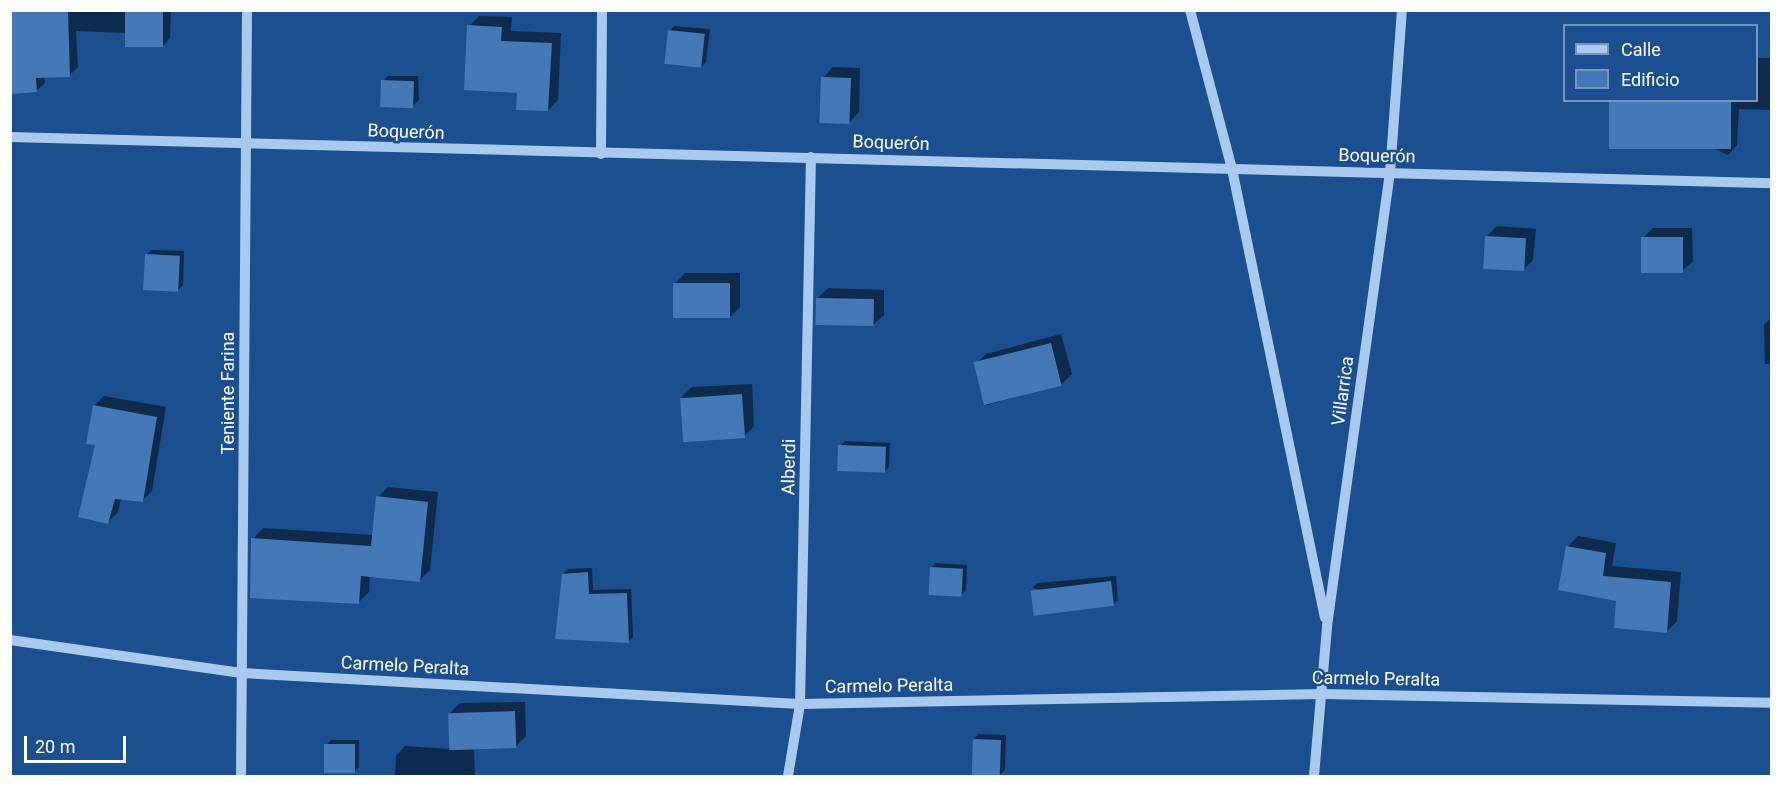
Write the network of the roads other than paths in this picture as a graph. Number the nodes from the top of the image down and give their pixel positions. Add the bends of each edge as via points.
1 (247, 10) edge
2 (602, 10) edge
3 (1190, 10) edge
4 (1402, 10) edge
5 (10, 137) edge
6 (246, 144) junction
7 (601, 154) junction
8 (811, 157) junction
9 (1232, 169) junction
10 (1390, 173) junction
11 (1772, 183) edge
12 (1326, 626) junction
13 (10, 640) edge
14 (242, 673) junction
15 (1322, 694) junction
16 (1772, 703) edge
17 (800, 704) junction
18 (241, 777) edge
19 (788, 777) edge
20 (1314, 777) edge

1 - 6 street, Teniente Farina
2 - 7 street
3 - 9 street
4 - 10 street, Villarrica
5 - 6 street, Boquerón
6 - 7 street, Boquerón
6 - 14 street, Teniente Farina
7 - 8 street, Boquerón
8 - 9 street, Boquerón
8 - 17 street, Alberdi
9 - 10 street, Boquerón
9 - 12 street
10 - 11 street, Boquerón
10 - 12 street, Villarrica
12 - 15 street, Villarrica
13 - 14 street, Carmelo Peralta
14 - 17 street, Carmelo Peralta
14 - 18 street, Teniente Farina
15 - 16 street, Carmelo Peralta
15 - 17 street, Carmelo Peralta
15 - 20 street, Villarrica
17 - 19 street, Alberdi

